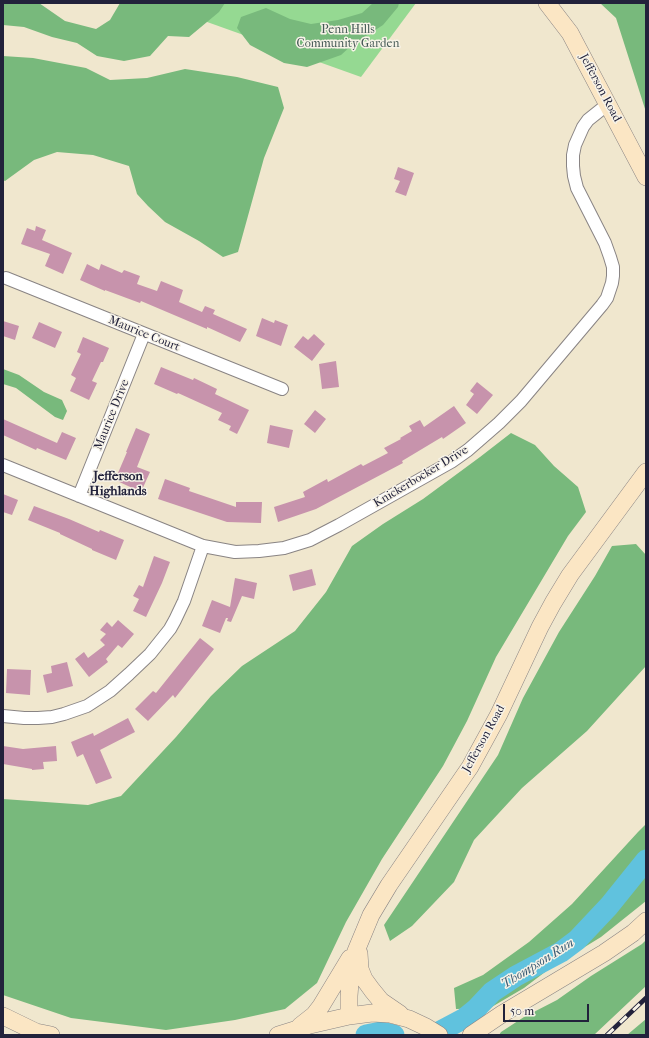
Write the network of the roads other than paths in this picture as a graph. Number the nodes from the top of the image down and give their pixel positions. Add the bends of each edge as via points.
1 (547, 3) edge
2 (608, 104) junction
3 (646, 176) edge
4 (6, 278) dead end
5 (144, 334) junction
6 (282, 389) dead end
7 (3, 465) edge
8 (646, 472) edge
9 (80, 496) junction
10 (203, 546) junction
11 (3, 716) edge
12 (646, 921) edge
13 (359, 942) junction
14 (3, 1016) edge
15 (349, 1016) junction
16 (409, 1019) junction
17 (296, 1030) junction
18 (432, 1031) edge
19 (51, 1035) edge
20 (278, 1035) edge
21 (472, 1035) edge

1 - 2 street, Jefferson Road via 570,33
2 - 3 street, Jefferson Road
2 - 10 street, Knickerbocker Drive via 588,120 578,135 573,166 577,188 610,256 613,267 612,283 602,306 521,401 499,423 451,462 310,540 284,548 259,551 234,552
4 - 5 street, Maurice Court
5 - 6 street, Maurice Court
5 - 9 street, Maurice Drive
7 - 9 street, Knickerbocker Drive
8 - 13 street, Jefferson Road via 553,603 474,760 389,886 371,915
9 - 10 street, Knickerbocker Drive
10 - 11 street via 184,601 170,629 150,654 110,691 87,706 52,717
12 - 21 street via 604,953 502,1014
13 - 15 street, Jefferson Road via 351,968
13 - 16 street via 360,969 364,979 382,1001
13 - 17 street via 321,1006
14 - 19 street via 36,1032
15 - 16 street via 372,1013
15 - 17 street
16 - 18 street
17 - 20 street

